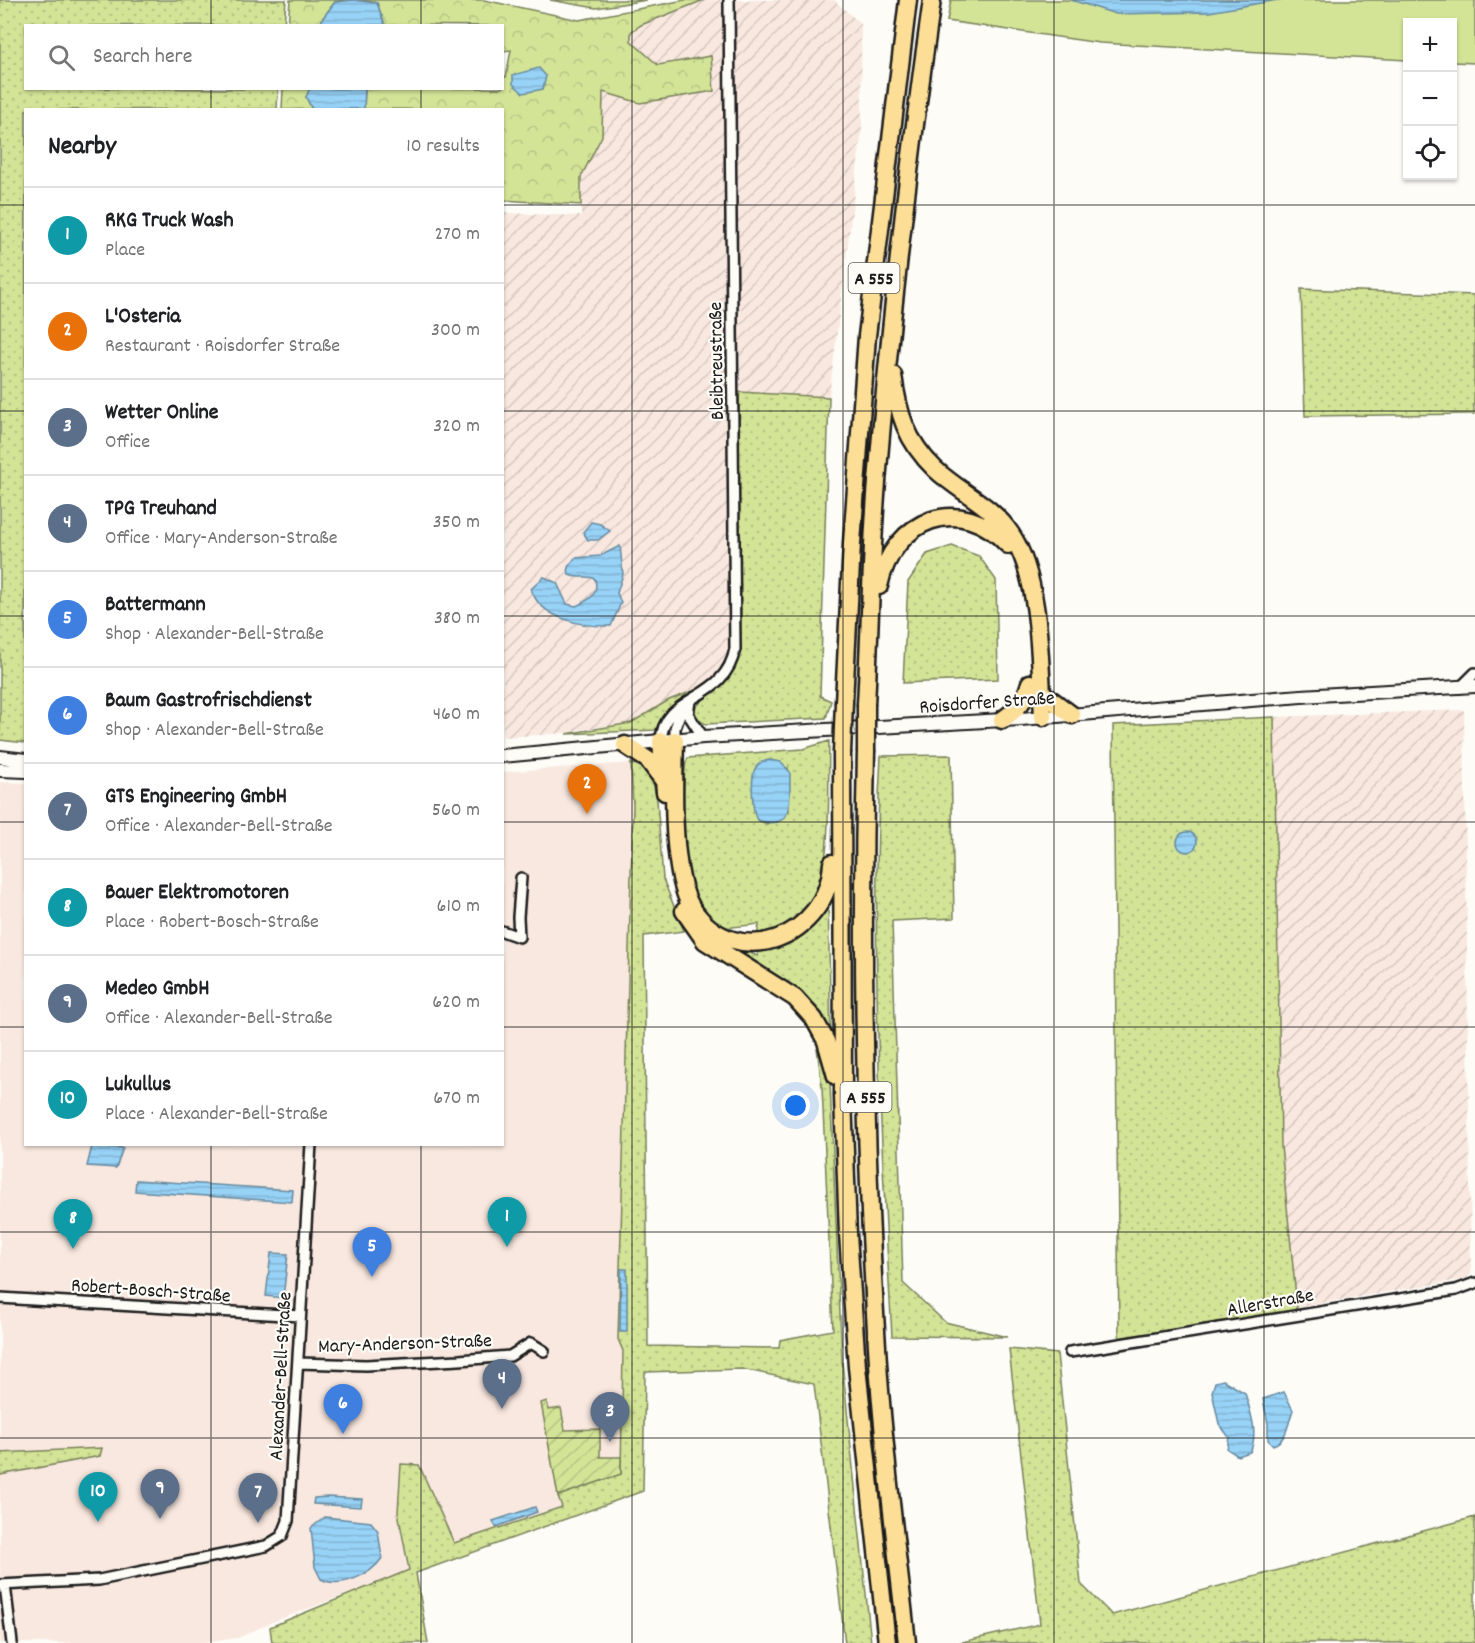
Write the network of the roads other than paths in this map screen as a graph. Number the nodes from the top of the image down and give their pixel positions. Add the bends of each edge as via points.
1 (729, 0) edge
2 (908, 0) edge
3 (933, 0) edge
4 (889, 345) junction
5 (869, 639) junction
6 (1475, 673) edge
7 (1475, 686) edge
8 (1036, 687) junction
9 (1460, 688) junction
10 (686, 703) junction
11 (1072, 715) junction
12 (1038, 718) junction
13 (1002, 720) junction
14 (703, 737) junction
15 (668, 741) junction
16 (625, 745) junction
17 (504, 756) edge
18 (0, 757) edge
19 (24, 760) edge
20 (0, 770) edge
21 (24, 771) edge
22 (664, 782) junction
23 (840, 790) junction
24 (521, 878) dead end
25 (504, 932) edge
26 (843, 1097) junction
27 (312, 1146) edge
28 (1475, 1283) edge
29 (0, 1298) edge
30 (300, 1316) junction
31 (544, 1351) dead end
32 (1070, 1352) dead end
33 (298, 1363) junction
34 (2, 1585) edge
35 (12, 1643) edge
36 (887, 1643) edge
37 (907, 1643) edge

1 - 10 street, Bleibtreustraße via 735,649 727,673 716,685
2 - 23 highway, A 555, bridge via 867,336
3 - 4 highway, A 555
4 - 5 highway, A 555
4 - 8 highway via 897,411 912,441 935,469 990,509 1011,534 1025,561 1033,589
5 - 8 highway via 883,570 889,553 903,538 919,525 941,517 980,521 1014,551 1024,580
5 - 37 highway, A 555, bridge via 862,956 867,1140 878,1364
6 - 9 street
7 - 9 main road, Roisdorfer Straße
8 - 11 highway
8 - 12 highway
8 - 13 highway via 1020,707
9 - 11 main road, Roisdorfer Straße via 1301,696
10 - 14 street via 688,714
10 - 15 street, Bleibtreustraße via 671,712 665,722
11 - 12 main road, Roisdorfer Straße
12 - 13 main road, Roisdorfer Straße
13 - 14 main road, Roisdorfer Straße
14 - 15 main road, Roisdorfer Straße
15 - 16 main road, Roisdorfer Straße
15 - 22 highway
15 - 23 highway via 682,884 701,919 732,938 762,942 781,938 817,911 832,876
16 - 17 main road, Roisdorfer Straße
16 - 22 highway via 648,760
18 - 19 main road
20 - 21 main road
22 - 26 highway via 672,880 684,910 705,941 795,998 814,1019 826,1041
23 - 26 highway, A 555
24 - 25 street via 519,937
26 - 36 highway, A 555 via 857,1367
27 - 30 street, Alexander-Bell-Straße
28 - 32 street, Allerstraße via 1456,1290
29 - 30 street, Robert-Bosch-Straße
30 - 33 street, Alexander-Bell-Straße
31 - 33 street, Mary-Anderson-Straße via 531,1343 510,1356 366,1365
33 - 34 street, Alexander-Bell-Straße via 288,1521 277,1541 99,1580
34 - 35 street

